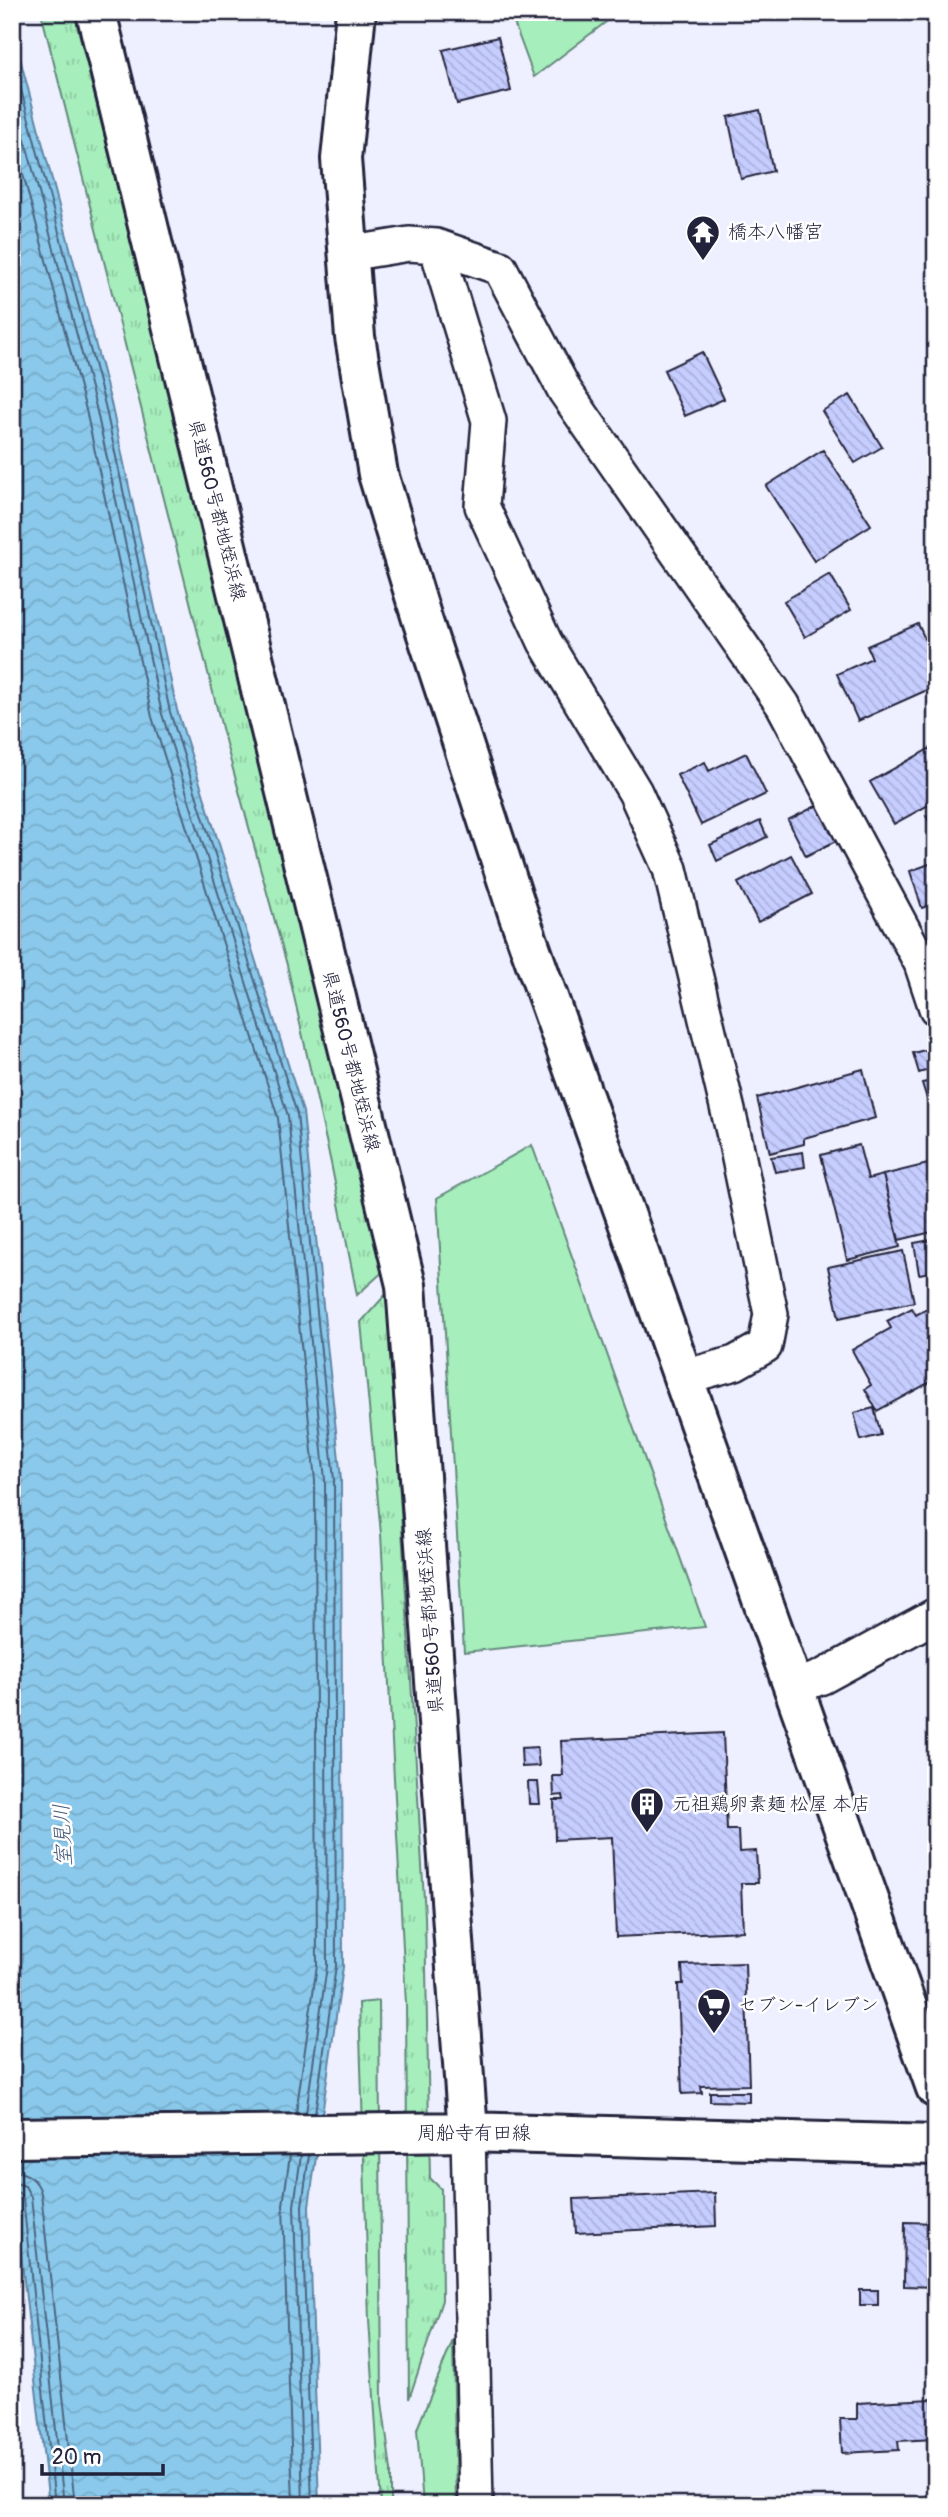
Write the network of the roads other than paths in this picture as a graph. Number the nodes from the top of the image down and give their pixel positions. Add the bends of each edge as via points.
1 (96, 12) edge
2 (356, 12) edge
3 (436, 246) junction
4 (347, 254) junction
5 (936, 1008) edge
6 (684, 1377) junction
7 (936, 1615) edge
8 (794, 1687) junction
9 (936, 2088) edge
10 (450, 2132) junction
11 (12, 2138) edge
12 (936, 2145) edge
13 (476, 2505) edge

1 - 10 street, 県道560号都地姪浜線 via 406,1285
2 - 4 street via 341,159
3 - 4 street via 409,244
3 - 5 street via 500,268 565,391 783,705 920,963
3 - 6 street via 489,421 482,506 545,642 635,792 670,869 736,1144 771,1314 765,1346 735,1363
4 - 6 street via 355,337 382,487 519,916
6 - 8 street
7 - 8 street via 822,1677
8 - 9 street
10 - 11 street, 周船寺有田線
10 - 12 street, 周船寺有田線
10 - 13 street

